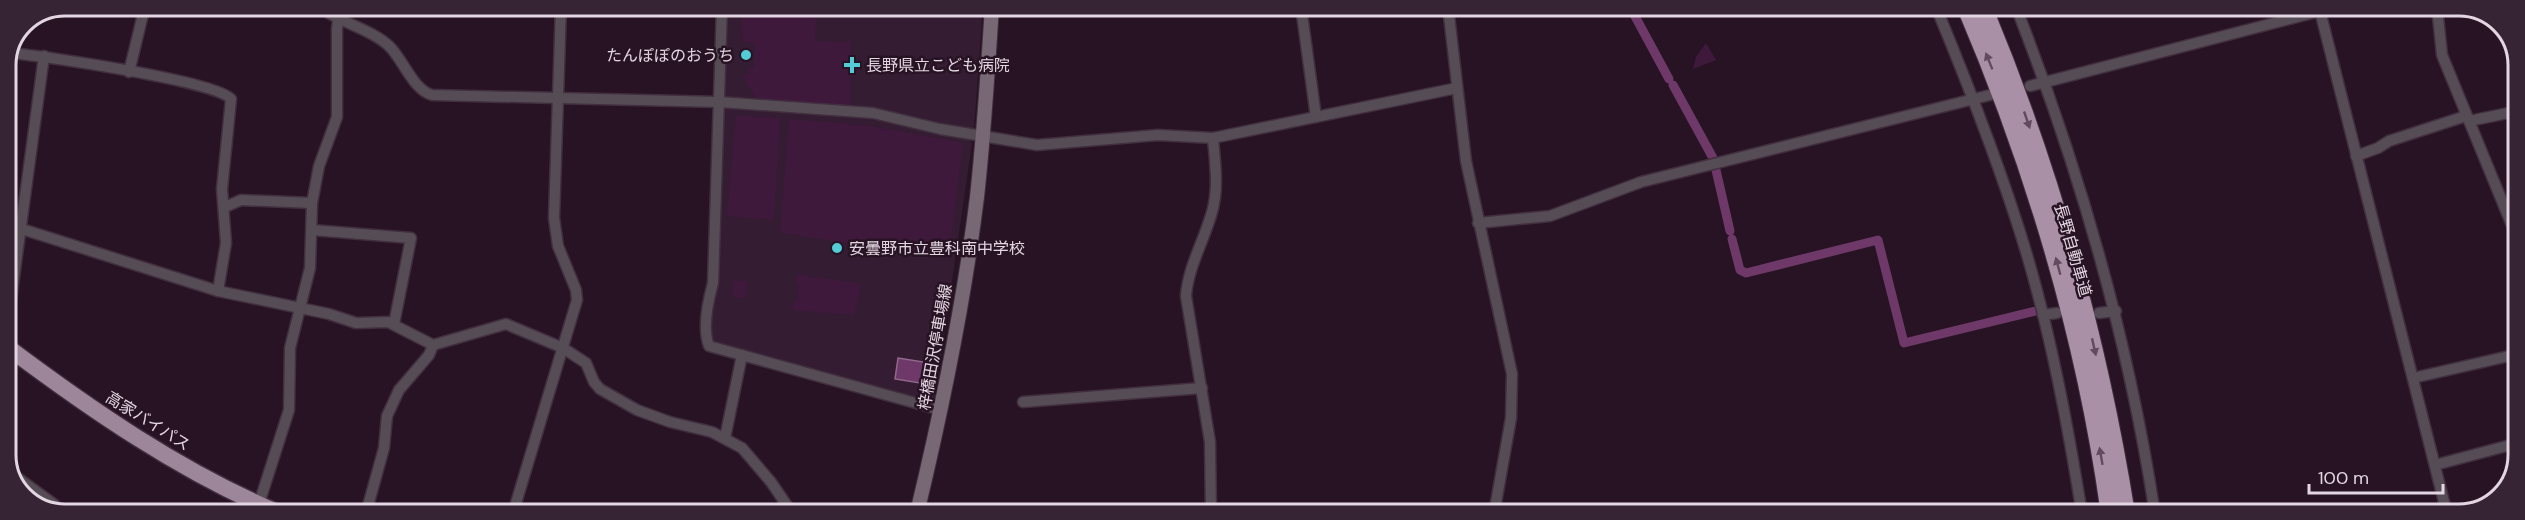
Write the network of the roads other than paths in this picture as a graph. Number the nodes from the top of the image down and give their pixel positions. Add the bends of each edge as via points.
1 (143, 16) edge
2 (331, 16) edge
3 (339, 16) edge
4 (561, 16) edge
5 (722, 16) edge
6 (992, 16) edge
7 (1303, 16) edge
8 (1449, 16) edge
9 (1940, 16) edge
10 (1970, 16) edge
11 (1987, 16) edge
12 (2019, 16) edge
13 (2297, 16) edge
14 (2321, 16) edge
15 (2438, 16) edge
16 (338, 21) junction
17 (18, 54) edge
18 (44, 57) junction
19 (129, 72) junction
20 (2045, 82) junction
21 (2030, 86) dead end
22 (1457, 88) junction
23 (1990, 95) dead end
24 (558, 98) junction
25 (1975, 100) junction
26 (719, 102) junction
27 (2508, 112) edge
28 (1316, 117) junction
29 (2468, 118) junction
30 (983, 134) junction
31 (1213, 138) junction
32 (2356, 156) junction
33 (312, 204) junction
34 (225, 207) junction
35 (2508, 216) edge
36 (1478, 223) junction
37 (16, 227) edge
38 (20, 228) junction
39 (312, 230) junction
40 (16, 256) edge
41 (218, 291) junction
42 (302, 308) junction
43 (2116, 311) junction
44 (2057, 313) dead end
45 (2099, 313) dead end
46 (2043, 315) junction
47 (394, 324) junction
48 (433, 345) junction
49 (563, 348) junction
50 (17, 354) edge
51 (742, 355) junction
52 (2508, 356) edge
53 (2413, 378) junction
54 (1202, 388) junction
55 (1023, 402) dead end
56 (941, 410) junction
57 (725, 438) junction
58 (2508, 446) edge
59 (2435, 465) junction
60 (28, 485) edge
61 (49, 501) edge
62 (249, 504) edge
63 (259, 504) edge
64 (368, 504) edge
65 (516, 504) edge
66 (785, 504) edge
67 (919, 504) edge
68 (1210, 504) edge
69 (1496, 504) edge
70 (2080, 504) edge
71 (2108, 504) edge
72 (2124, 504) edge
73 (2154, 504) edge
74 (2445, 504) edge

1 - 19 street
2 - 16 street
3 - 16 street
4 - 24 street
5 - 26 street
6 - 30 main road, 梓橋田沢停車場線
7 - 28 street
8 - 22 street
9 - 25 street
71 -> 10 highway, 長野自動車道 via 2093,411 2055,254 2008,110
11 -> 72 highway, 長野自動車道 via 2022,106 2070,252 2105,396
12 - 20 street
13 - 20 street
14 - 32 street
15 - 29 street via 2442,55
16 - 24 street via 382,40 428,94
16 - 33 street via 336,117 319,166
17 - 18 street
18 - 19 street
18 - 38 street
19 - 34 street via 217,90 231,99 223,169
20 - 21 street
20 - 43 street via 2094,228
22 - 28 street
22 - 36 street
23 - 25 street
24 - 26 street
24 - 49 street via 555,232 577,300
25 - 36 street via 1641,182 1550,216
25 - 46 street
26 - 30 street via 873,113 940,129
26 - 51 street via 713,283 706,338 709,346
27 - 29 street
28 - 31 street
29 - 32 street via 2389,141
29 - 35 street
30 - 31 street via 1037,145 1158,135
30 - 56 main road, 梓橋田沢停車場線 via 968,261
31 - 54 street via 1213,211 1186,289
32 - 53 street
33 - 34 street via 242,200
33 - 39 street
34 - 41 street via 226,243
36 - 69 street via 1513,387
37 - 38 street
38 - 40 street
38 - 41 street
39 - 42 street via 309,283
39 - 47 street via 411,238
41 - 42 street
42 - 47 street via 356,323
42 - 63 street via 291,348 289,410
43 - 45 street
43 - 73 street
44 - 46 street
46 - 70 street via 2066,415
47 - 48 street
48 - 49 street via 506,324
48 - 64 street via 399,390 387,416 384,448
49 - 57 street via 586,363 600,389 637,410
49 - 65 street
50 - 62 highway, 高家バイパス via 135,435
51 - 56 street
51 - 57 street
52 - 53 street
53 - 59 street
54 - 55 street
54 - 68 street via 1211,451
56 - 67 main road, 梓橋田沢停車場線
57 - 66 street via 755,462
58 - 59 street
59 - 74 street
60 - 61 street

